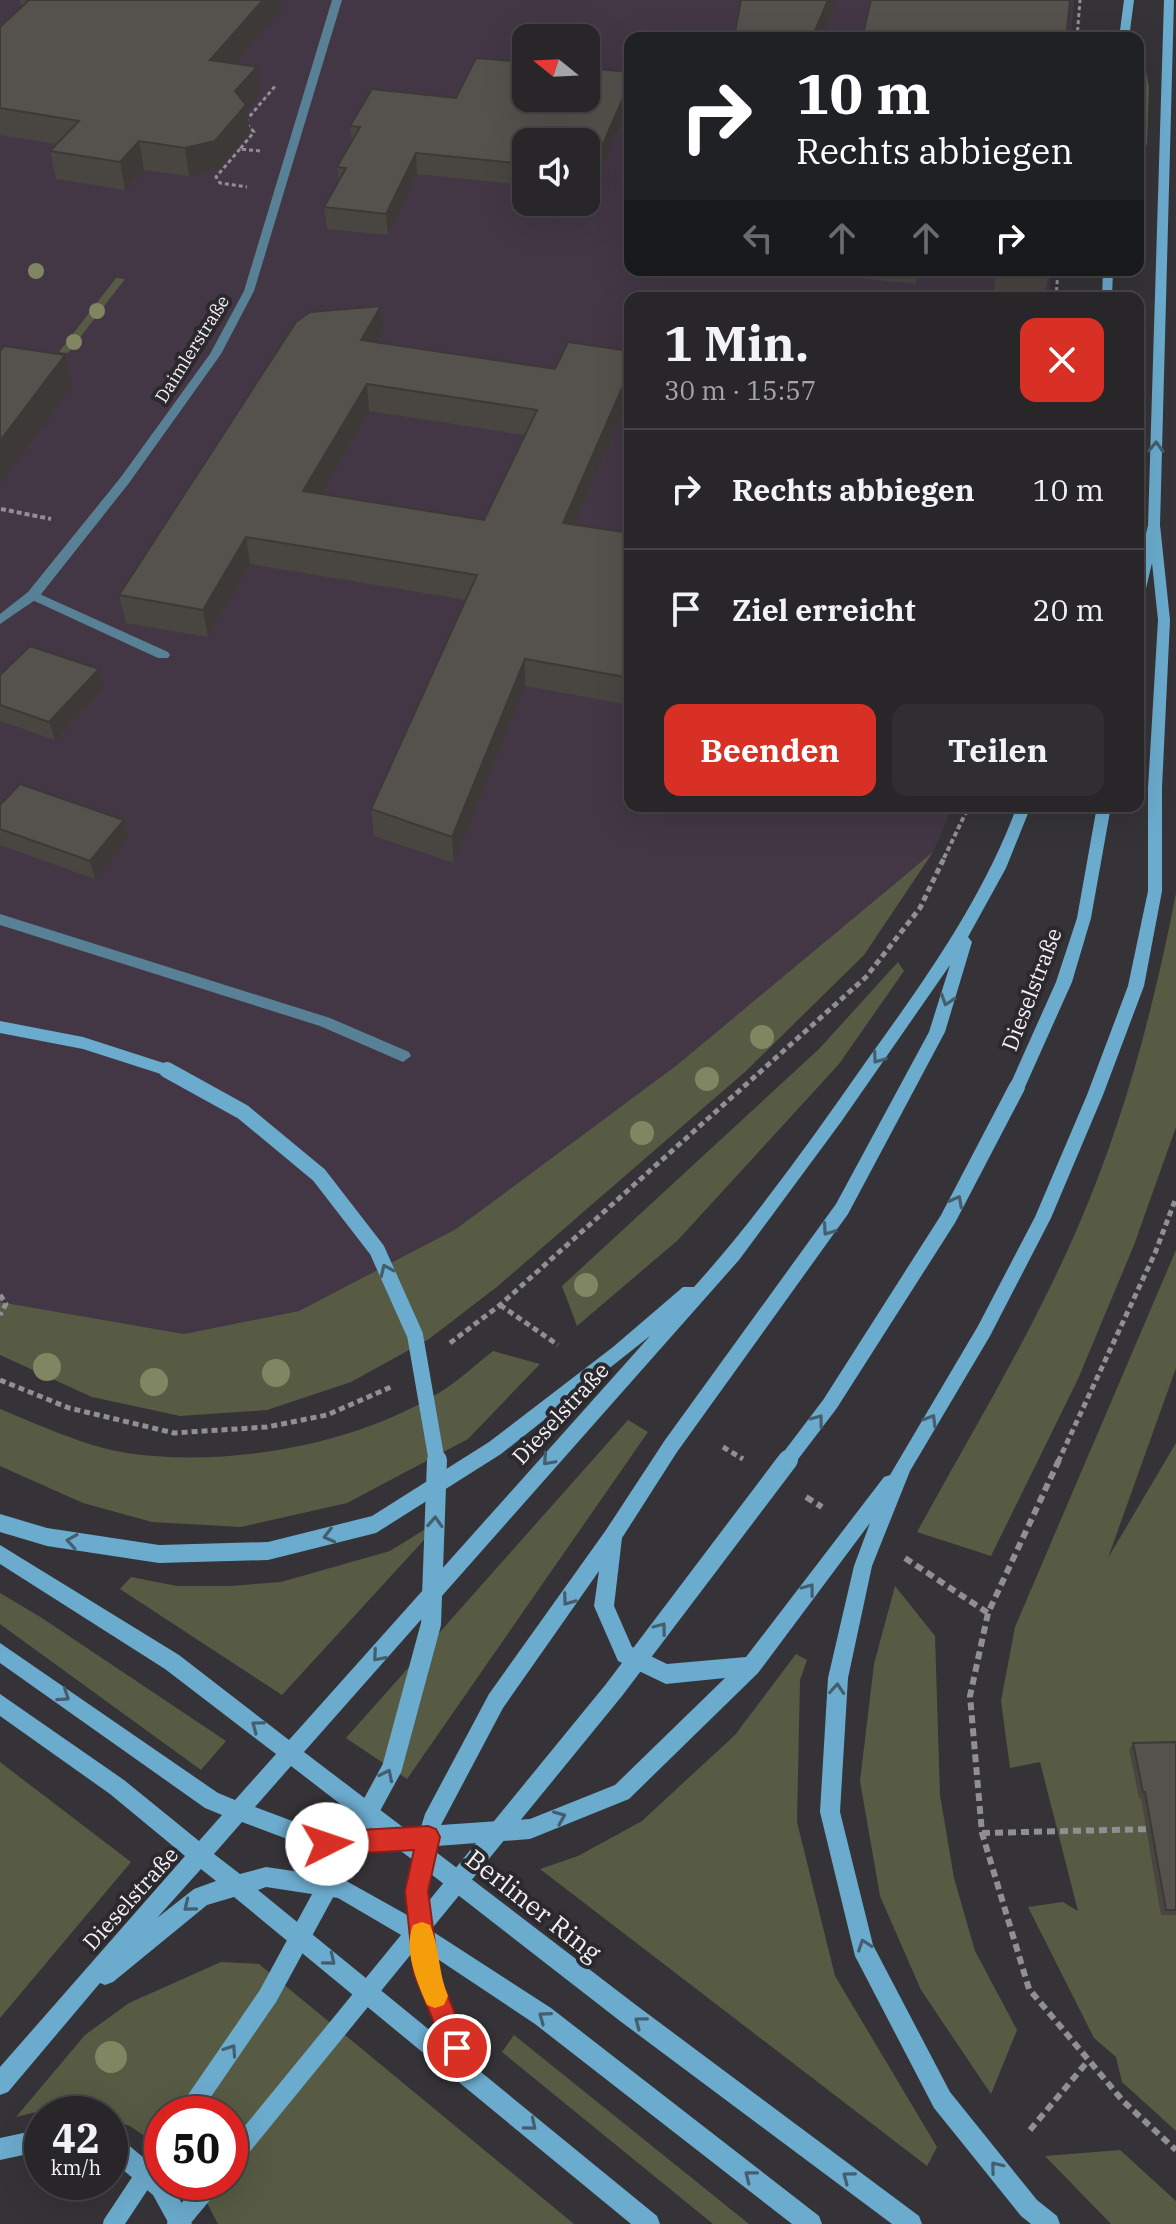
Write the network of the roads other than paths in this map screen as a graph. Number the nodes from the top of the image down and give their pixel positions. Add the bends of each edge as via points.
1 (337, 0) edge
2 (1129, 0) edge
3 (1169, 0) edge
4 (1125, 32) edge
5 (1170, 133) edge
6 (1154, 525) junction
7 (1144, 570) edge
8 (33, 595) junction
9 (0, 620) edge
10 (163, 655) dead end
11 (1022, 812) edge
12 (1103, 812) edge
13 (0, 919) edge
14 (971, 925) junction
15 (0, 1027) edge
16 (403, 1056) dead end
17 (733, 1255) junction
18 (902, 1467) junction
19 (0, 1523) edge
20 (613, 1536) junction
21 (0, 1554) edge
22 (0, 1652) edge
23 (751, 1666) junction
24 (0, 1704) edge
25 (292, 1752) junction
26 (240, 1812) junction
27 (404, 1839) junction
28 (426, 1846) junction
29 (200, 1855) junction
30 (238, 1886) junction
31 (422, 1936) junction
32 (66, 2005) junction
33 (467, 2072) junction
34 (0, 2084) edge
35 (199, 2096) edge
36 (248, 2138) edge
37 (24, 2144) edge
38 (0, 2149) edge
39 (128, 2159) edge
40 (144, 2177) edge
41 (198, 2200) edge
42 (113, 2224) edge
43 (179, 2224) edge
44 (649, 2224) edge
45 (811, 2224) edge
46 (911, 2224) edge
47 (1049, 2224) edge

1 - 8 street, Daimlerstraße via 249,291 215,354 125,480
2 - 4 main road
3 - 5 main road
6 -> 5 main road
6 - 7 main road
18 -> 6 main road via 984,1331 1043,1218 1136,986 1155,891 1164,620
8 - 9 street, Daimlerstraße
8 - 10 street
11 - 14 main road, Dieselstraße
36 -> 12 main road, Dieselstraße, bridge via 614,1690 830,1404 948,1219 1017,1087 1064,982 1084,918
13 - 16 street via 325,1022
14 -> 17 main road, Dieselstraße via 815,1149
14 -> 20 main road via 937,1032 842,1209 671,1446
35 -> 15 main road, bridge via 268,1996 392,1768 431,1624 438,1466 415,1335 377,1250 319,1175 243,1112 167,1070 83,1043
17 -> 19 main road via 495,1448 376,1524 268,1551 159,1554 47,1537
17 -> 25 main road, Dieselstraße
23 -> 18 main road
47 -> 18 main road via 1029,2208 942,2100 863,1948 830,1812 838,1678 848,1623 863,1566
20 - 23 main road via 604,1606 625,1654 666,1674
20 -> 28 main road via 496,1701 432,1821
25 -> 21 main road, Berliner Ring via 172,1662
22 -> 26 main road via 212,1801
28 -> 23 main road via 530,1829 622,1792
24 - 29 main road via 117,1787
25 - 26 main road, Dieselstraße
25 - 27 main road, Berliner Ring
26 - 27 main road via 327,1844
26 - 29 main road, Dieselstraße
27 - 28 main road, Berliner Ring
28 - 31 main road via 417,1891
46 -> 28 main road, Berliner Ring via 628,2013
29 - 30 main road
29 - 32 main road, Dieselstraße
30 - 31 main road via 266,1877 341,1888
30 -> 32 main road via 201,1896
30 -> 33 main road
31 - 33 main road via 427,1974
45 -> 31 main road via 543,2016
32 - 34 main road
33 -> 44 main road
37 - 38 main road
39 - 43 main road via 161,2187
40 - 42 main road, bridge
41 - 43 main road, bridge

